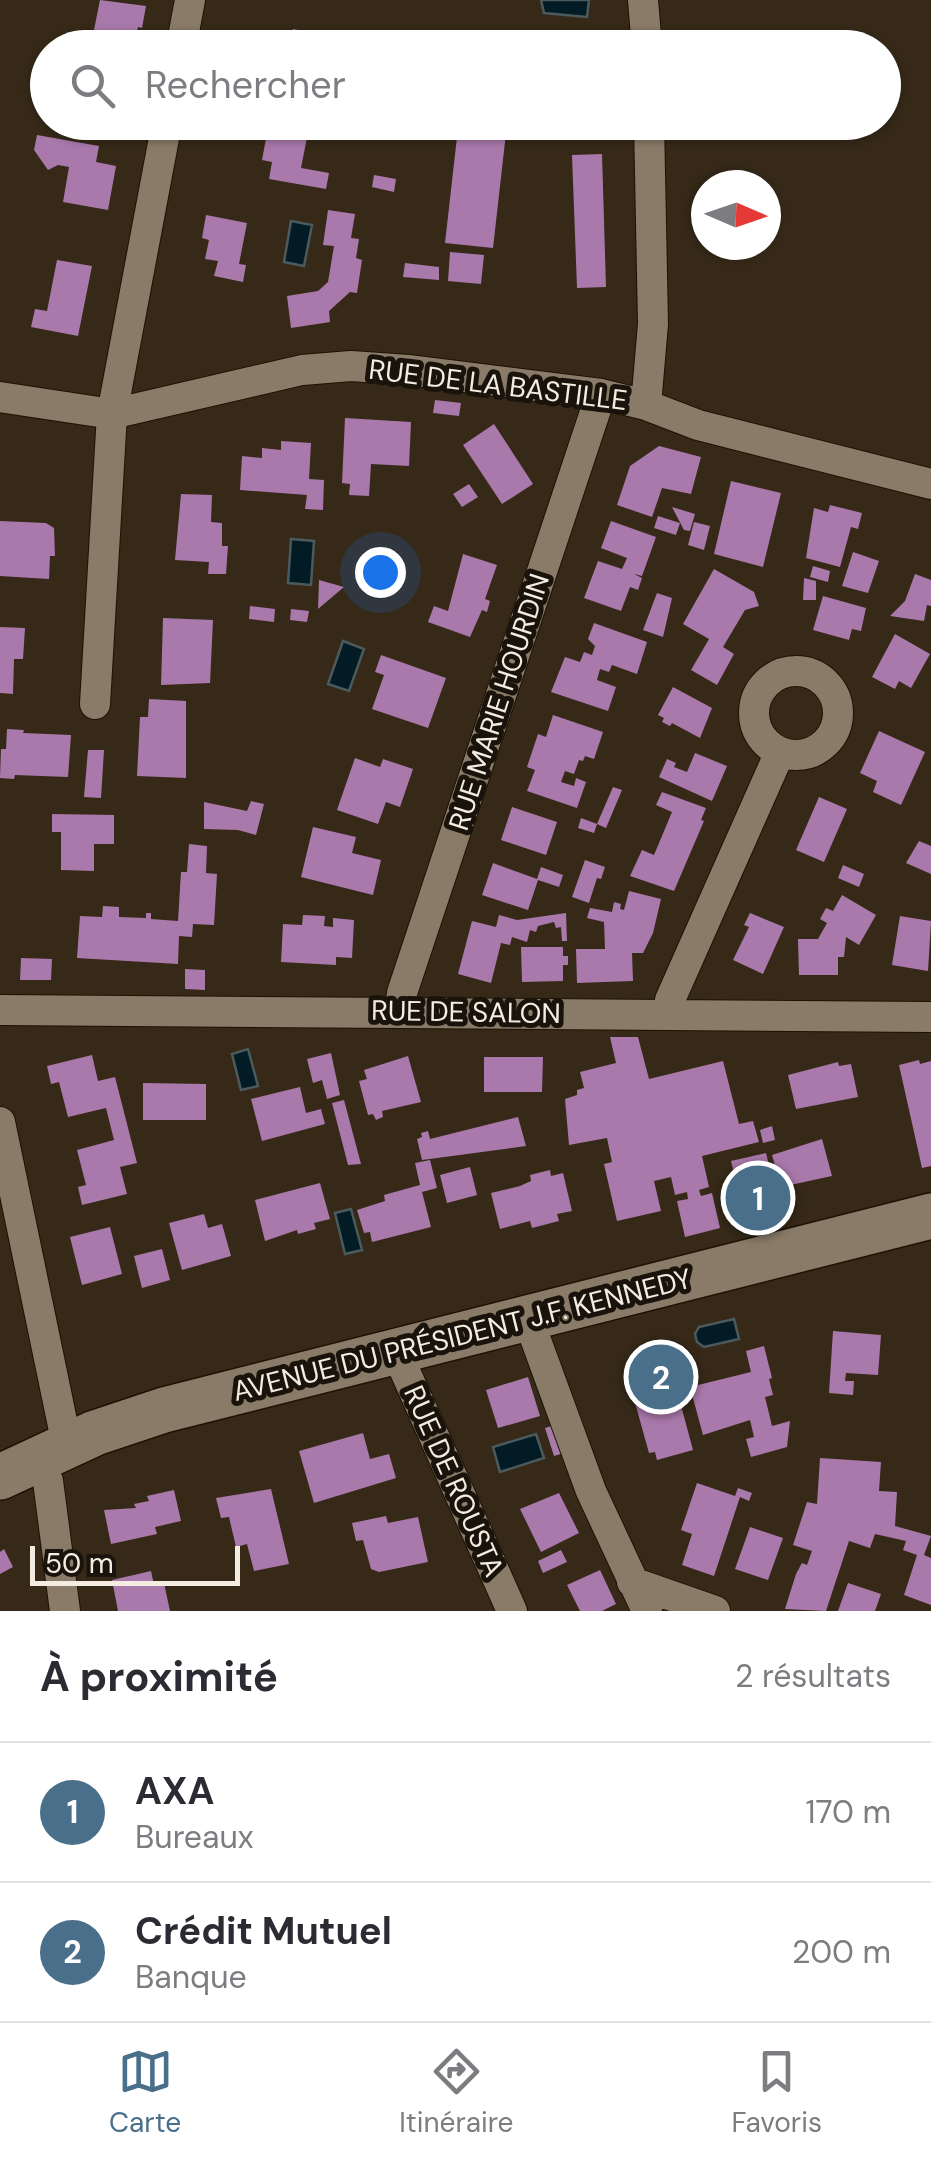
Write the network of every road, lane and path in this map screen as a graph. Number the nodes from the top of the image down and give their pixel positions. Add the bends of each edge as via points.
1 (190, 0) edge
2 (643, 0) edge
3 (184, 30) edge
4 (646, 30) edge
5 (163, 140) edge
6 (649, 140) edge
7 (602, 394) junction
8 (0, 397) edge
9 (646, 405) junction
10 (112, 414) junction
11 (931, 484) edge
12 (95, 704) dead end
13 (780, 752) dead end
14 (0, 1010) edge
15 (400, 1011) junction
16 (670, 1014) junction
17 (931, 1016) edge
18 (0, 1122) edge
19 (931, 1216) edge
20 (10, 1223) edge
21 (530, 1317) junction
22 (396, 1352) junction
23 (35, 1460) edge
24 (632, 1582) junction
25 (65, 1611) edge
26 (512, 1611) edge
27 (647, 1611) edge
28 (714, 1611) edge

1 - 3 street
2 - 4 street
5 - 10 street
6 - 9 street via 653,324
7 - 9 street, RUE DE LA BASTILLE
7 - 10 street, RUE DE LA BASTILLE via 351,366 302,370
7 - 15 street, RUE MARIE HOURDIN
8 - 10 street, RUE DE LA BASTILLE
9 - 11 street, RUE DE LA BASTILLE via 698,425
10 - 12 street
13 - 16 street via 670,1000
14 - 15 street, RUE DE SALON
15 - 16 street, RUE DE SALON
16 - 17 street, RUE DE SALON
18 - 20 street
19 - 21 street, AVENUE DU PRÉSIDENT J.F. KENNEDY
20 - 23 street
21 - 22 street, AVENUE DU PRÉSIDENT J.F. KENNEDY
21 - 24 street via 591,1491
22 - 23 street, AVENUE DU PRÉSIDENT J.F. KENNEDY via 164,1410
22 - 26 street, RUE DE ROUSTA
23 - 25 street via 48,1480
24 - 27 street
24 - 28 street

